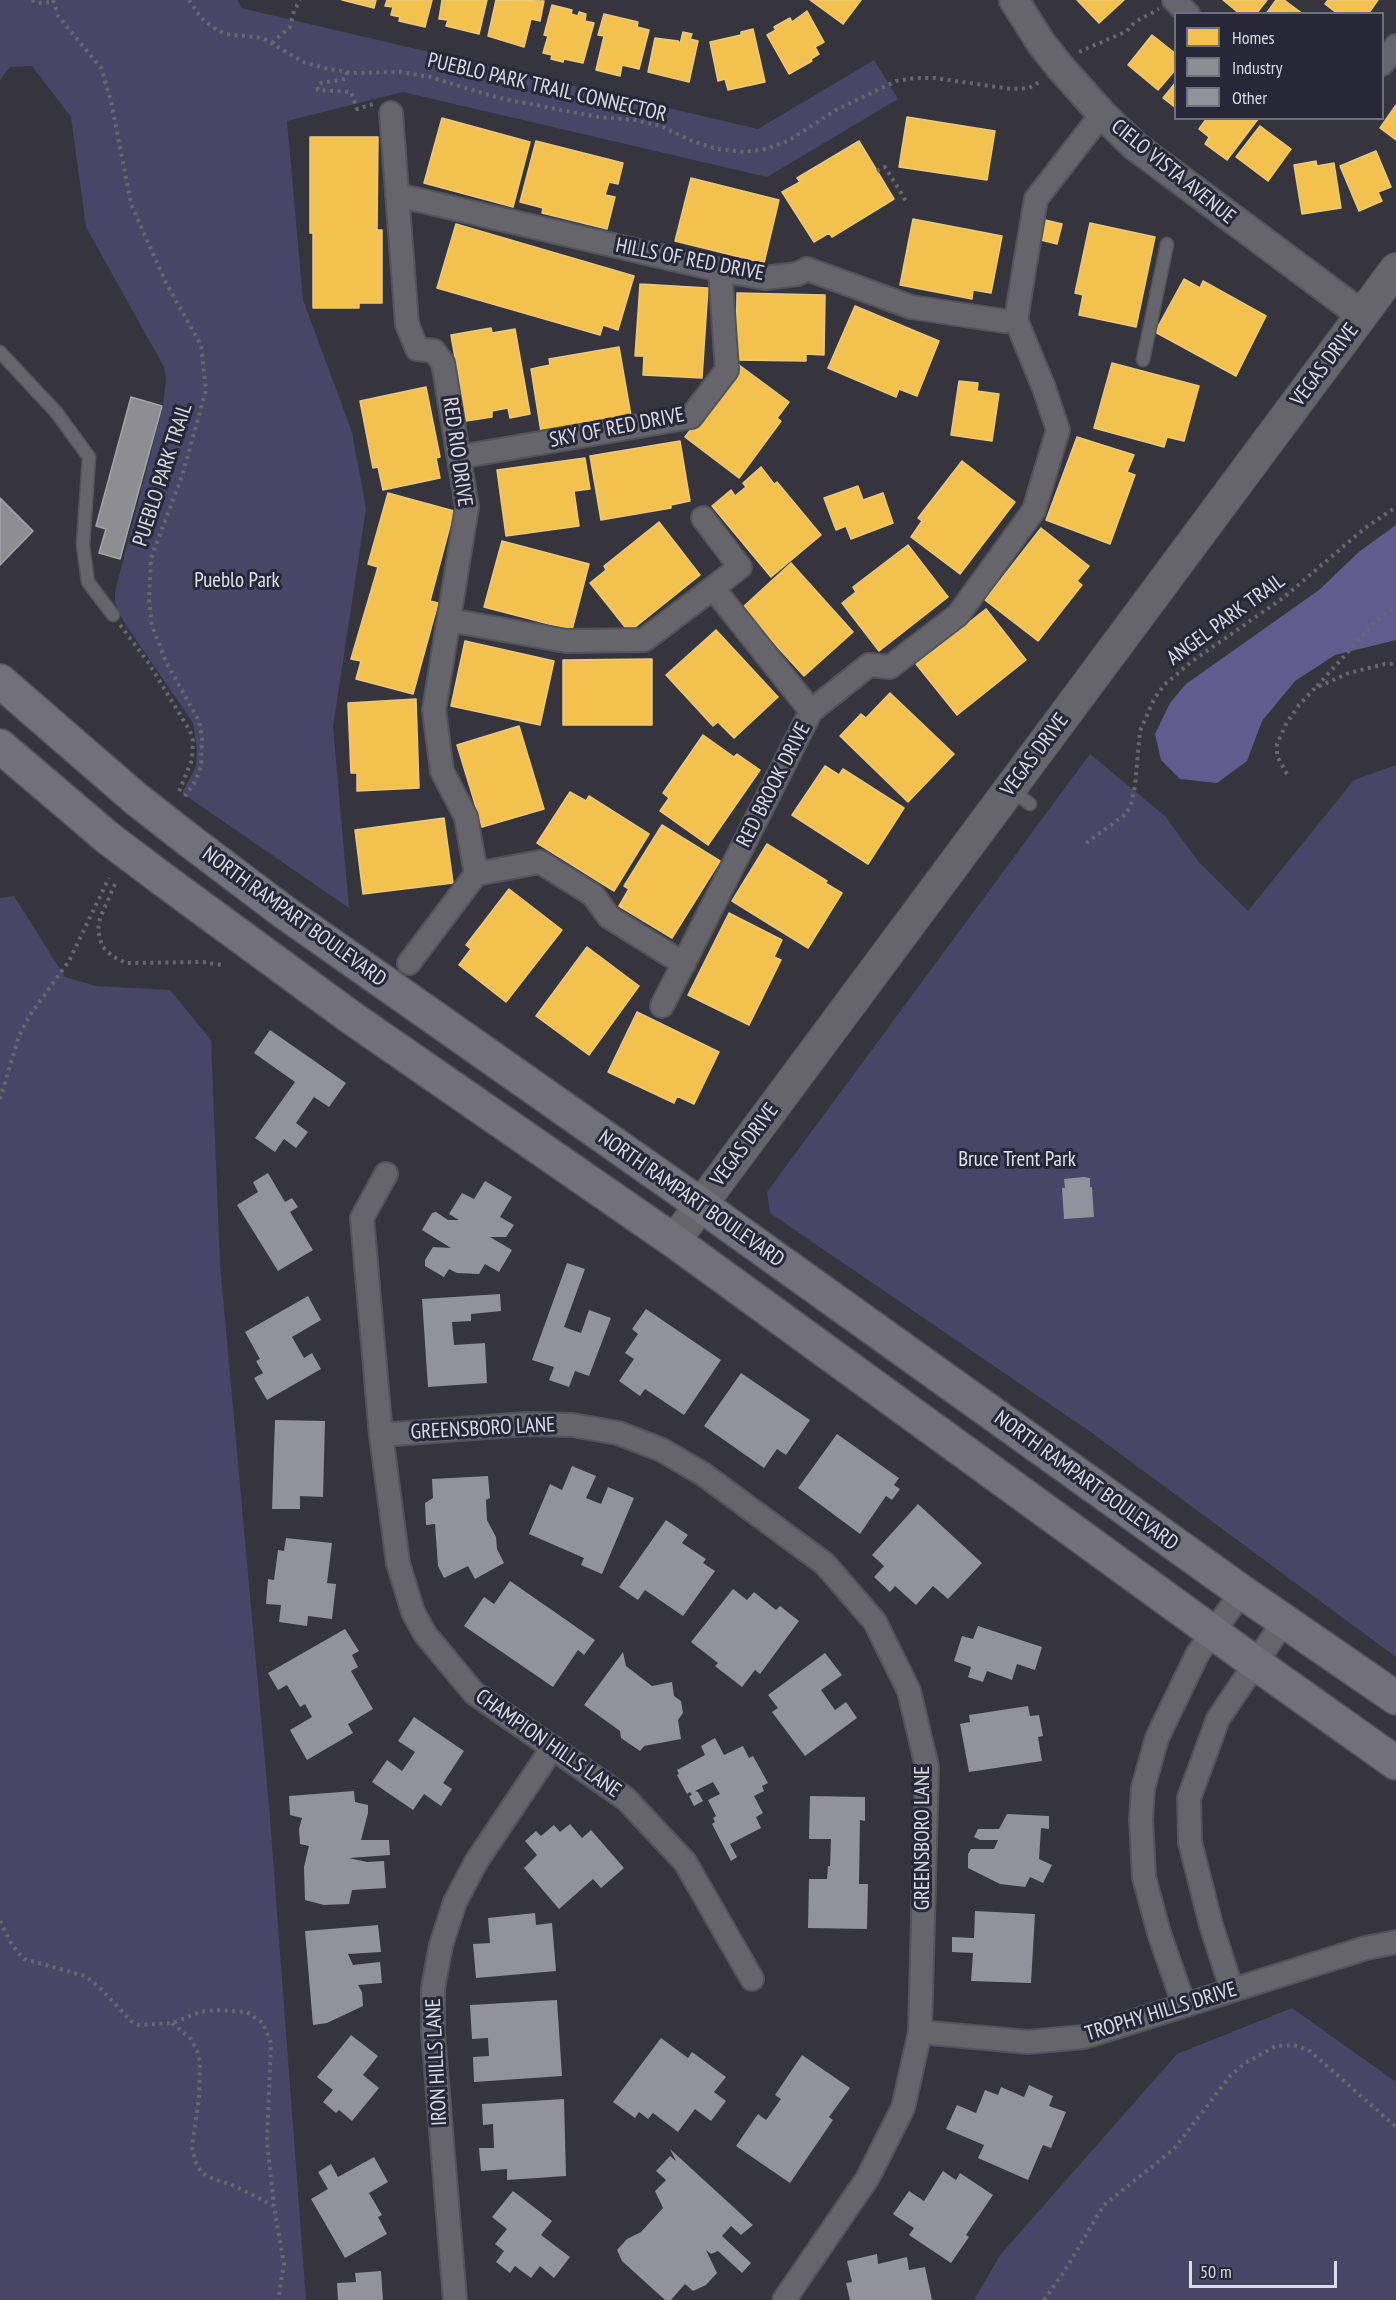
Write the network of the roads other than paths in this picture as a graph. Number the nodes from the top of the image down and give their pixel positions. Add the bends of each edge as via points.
1 (1014, 0) edge
2 (1169, 3) edge
3 (1185, 12) edge
4 (1396, 46) edge
5 (1384, 63) edge
6 (391, 113) road end
7 (1102, 114) junction
8 (397, 195) junction
9 (1167, 244) dead end
10 (1396, 269) edge
11 (720, 270) junction
12 (1362, 315) junction
13 (1016, 320) junction
14 (0, 352) edge
15 (1143, 360) dead end
16 (459, 457) junction
17 (703, 518) dead end
18 (713, 588) junction
19 (113, 615) road end
20 (449, 620) junction
21 (0, 681) edge
22 (811, 711) junction
23 (0, 746) edge
24 (476, 874) junction
25 (684, 964) junction
26 (400, 975) junction
27 (662, 1006) dead end
28 (386, 1174) dead end
29 (701, 1205) junction
30 (674, 1241) junction
31 (381, 1435) junction
32 (1242, 1592) junction
33 (1284, 1621) junction
34 (1213, 1633) junction
35 (1255, 1663) junction
36 (1396, 1698) edge
37 (553, 1747) junction
38 (1396, 1762) edge
39 (1396, 1942) edge
40 (752, 1979) dead end
41 (1232, 1990) junction
42 (1184, 2005) junction
43 (920, 2032) junction
44 (455, 2300) edge
45 (784, 2300) edge

1 - 7 street, CIELO VISTA AVENUE via 1041,43
2 - 3 street
4 - 5 street
6 - 8 street, RED RIO DRIVE
7 - 12 street, CIELO VISTA AVENUE via 1159,165
7 - 13 street via 1036,199
8 - 11 street, HILLS OF RED DRIVE
8 - 16 street, RED RIO DRIVE via 407,324 417,349 434,351 443,363
9 - 15 lane
10 - 12 main road, VEGAS DRIVE
11 - 13 street, HILLS OF RED DRIVE via 765,278 807,269 911,307
11 - 16 street, SKY OF RED DRIVE via 727,370 691,417
12 - 29 main road, VEGAS DRIVE via 1020,796
13 - 22 street, RED BROOK DRIVE via 1058,430 1034,510 958,615 890,667 869,664
14 - 19 lane via 56,412 89,456 83,544 88,582
16 - 20 street, RED RIO DRIVE via 467,507
17 - 18 street via 740,567
18 - 20 street via 644,640 566,640
18 - 22 street
20 - 24 street, RED RIO DRIVE via 434,710 442,771 466,817
21 - 26 main road, NORTH RAMPART BOULEVARD, bridge via 135,798 284,912
22 - 25 street, RED BROOK DRIVE
23 - 30 main road, bridge via 161,878 349,1016
24 - 25 street via 540,862 593,895 609,917
24 - 26 street
25 - 27 street, RED BROOK DRIVE
26 - 29 main road, NORTH RAMPART BOULEVARD
28 - 31 street, CHAMPION HILLS LANE via 362,1218
29 - 30 main road, VEGAS DRIVE
29 - 32 main road, NORTH RAMPART BOULEVARD
30 - 34 main road
31 - 37 street, CHAMPION HILLS LANE via 398,1563 413,1611 425,1634 474,1693
31 - 43 street, GREENSBORO LANE via 526,1424 572,1425 618,1434 662,1450 703,1474 825,1564 875,1622 909,1691 927,1767
32 - 33 main road, NORTH RAMPART BOULEVARD
32 - 34 street
33 - 35 street
33 - 36 main road, NORTH RAMPART BOULEVARD
34 - 35 main road
34 - 42 street via 1198,1653 1157,1738 1143,1788 1144,1877
35 - 38 main road
35 - 41 street via 1218,1719 1189,1798 1190,1842
37 - 40 street, CHAMPION HILLS LANE via 626,1799 685,1862
37 - 44 street, IRON HILLS LANE via 476,1863 455,1902 433,1988 433,2033
39 - 41 street, TROPHY HILLS DRIVE
41 - 42 street, TROPHY HILLS DRIVE
42 - 43 street, TROPHY HILLS DRIVE via 1084,2037 1028,2042
43 - 45 street, GREENSBORO LANE via 903,2108 867,2179

